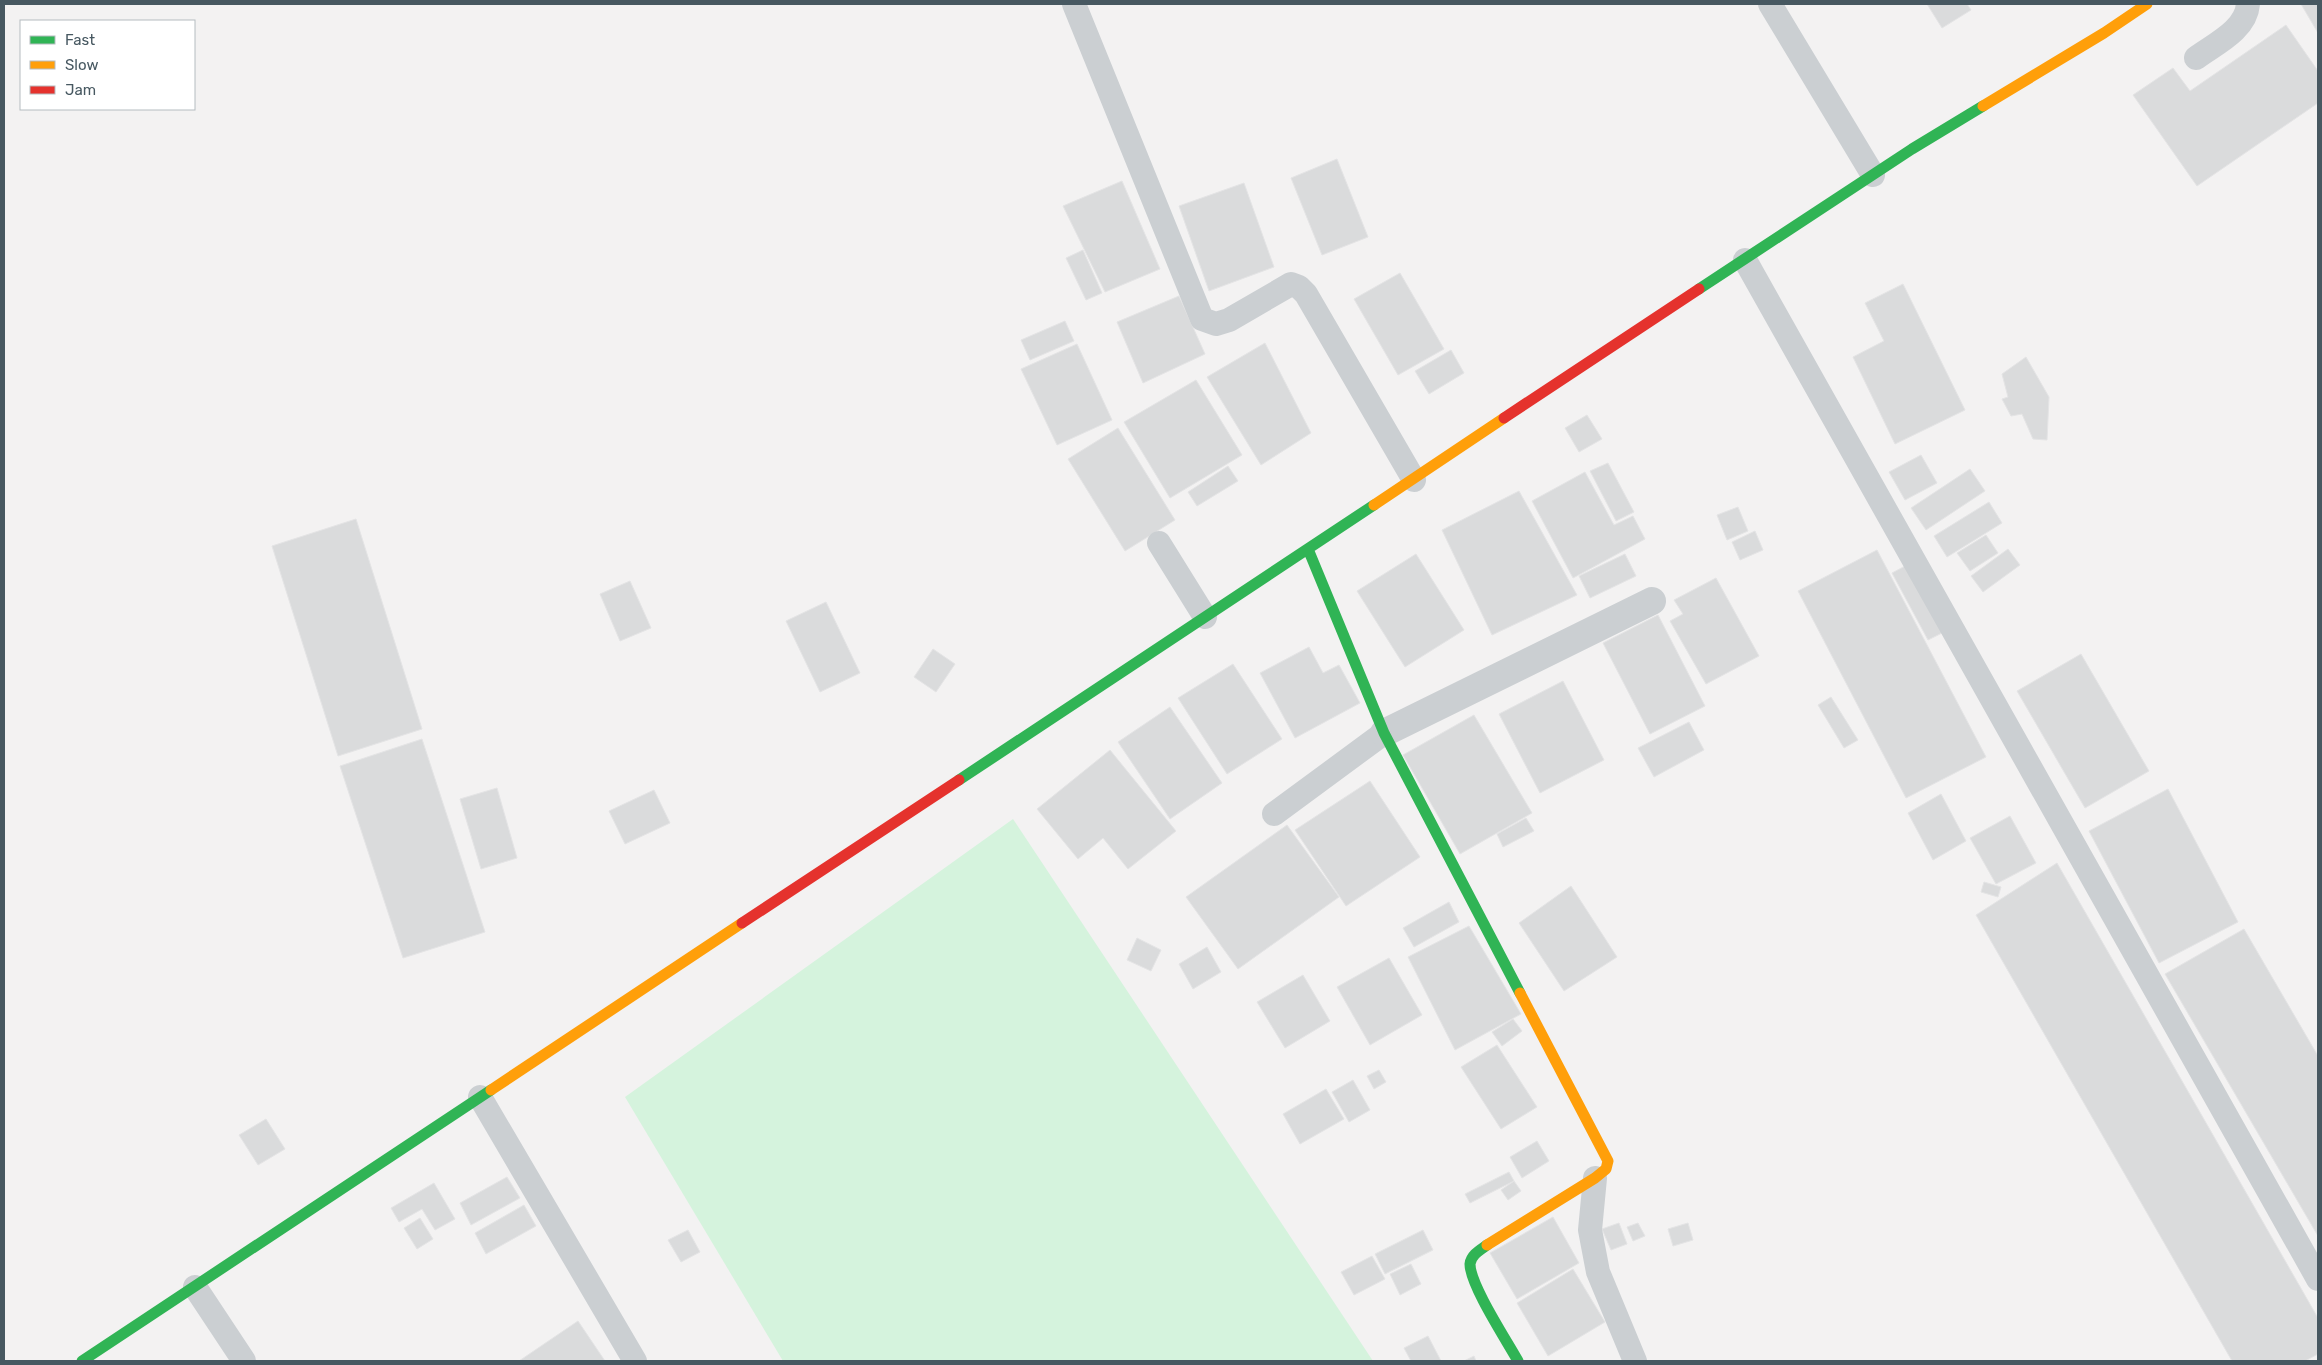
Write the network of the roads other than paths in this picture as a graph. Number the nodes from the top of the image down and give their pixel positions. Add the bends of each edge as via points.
1 (1074, 4) edge
2 (1770, 4) edge
3 (2147, 4) edge
4 (2248, 4) edge
5 (2196, 58) dead end
6 (1873, 175) junction
7 (1745, 260) junction
8 (1414, 480) junction
9 (1159, 542) dead end
10 (1308, 550) junction
11 (1652, 601) dead end
12 (1205, 616) junction
13 (1384, 733) junction
14 (1274, 814) dead end
15 (480, 1097) junction
16 (1595, 1178) junction
17 (2318, 1279) edge
18 (194, 1287) junction
19 (82, 1361) edge
20 (244, 1361) edge
21 (635, 1361) edge
22 (1518, 1361) edge
23 (1635, 1361) edge

1 - 8 lane via 1202,319 1216,324 1229,320 1291,284 1299,287
2 - 6 lane
3 - 6 street
4 - 5 lane via 2247,14 2237,28
6 - 7 street
7 - 8 street
7 - 17 lane
8 - 10 street
9 - 12 lane
10 - 12 street
10 - 13 street
11 - 13 street
12 - 15 street
13 - 14 lane
13 - 16 street via 1608,1161 1606,1169
15 - 18 street
15 - 21 lane
16 - 22 street via 1476,1252 1470,1263 1473,1280
16 - 23 lane via 1590,1230 1598,1272
18 - 19 street
18 - 20 lane

